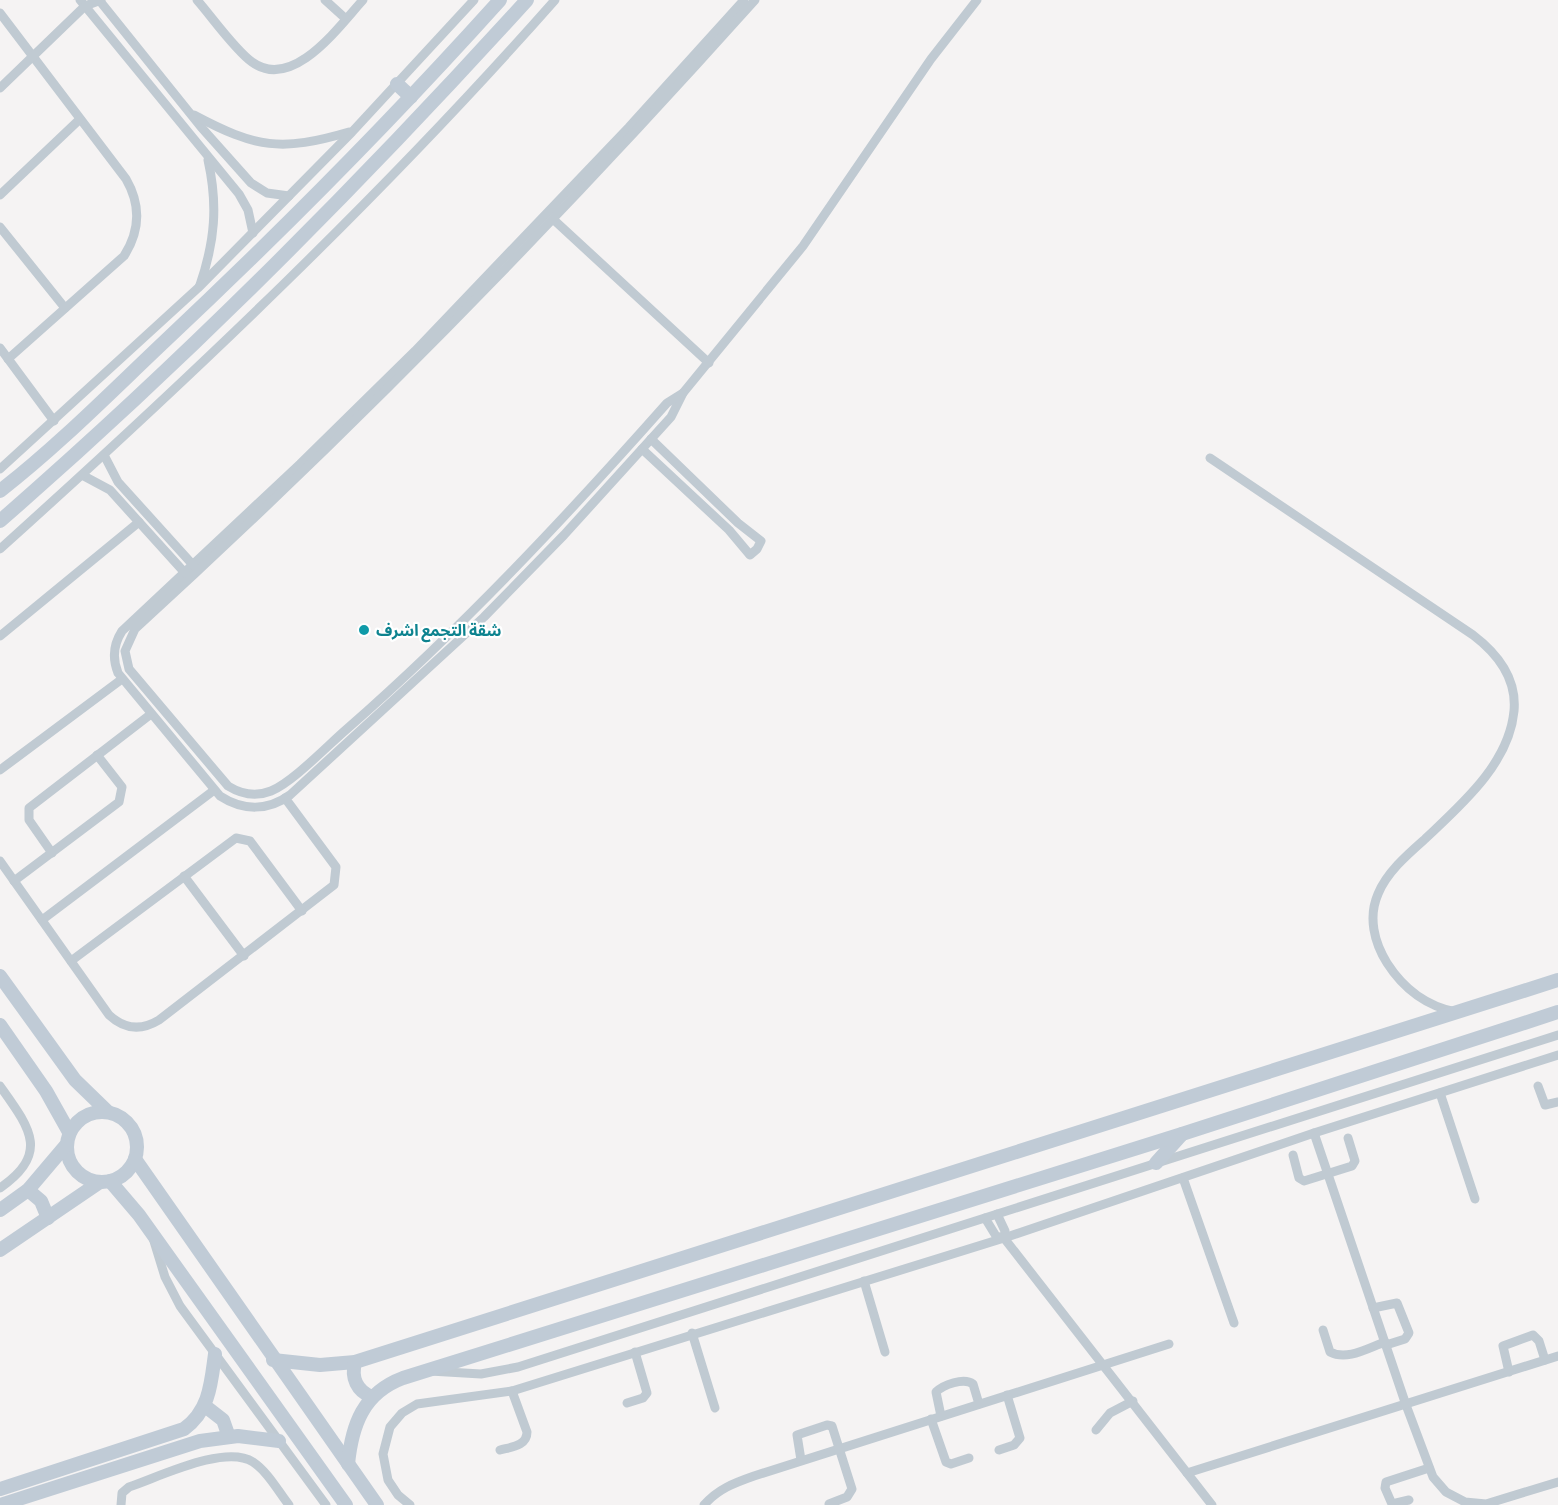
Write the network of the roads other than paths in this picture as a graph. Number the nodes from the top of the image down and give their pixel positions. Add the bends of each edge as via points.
1 (100, 0) edge
2 (197, 0) edge
3 (325, 0) edge
4 (363, 0) edge
5 (474, 0) edge
6 (500, 0) edge
7 (527, 0) edge
8 (555, 0) edge
9 (744, 0) edge
10 (755, 0) edge
11 (977, 0) edge
12 (84, 2) edge
13 (489, 12) junction
14 (0, 13) edge
15 (346, 19) junction
16 (504, 25) junction
17 (473, 29) junction
18 (488, 43) junction
19 (32, 55) junction
20 (397, 84) junction
21 (0, 88) edge
22 (411, 97) junction
23 (189, 113) junction
24 (80, 119) junction
25 (633, 130) junction
26 (352, 132) junction
27 (207, 158) junction
28 (0, 195) edge
29 (289, 196) junction
30 (554, 220) junction
31 (0, 227) edge
32 (253, 233) junction
33 (494, 276) junction
34 (198, 288) junction
35 (65, 308) junction
36 (0, 348) edge
37 (418, 354) junction
38 (8, 359) junction
39 (709, 363) junction
40 (683, 393) junction
41 (54, 421) junction
42 (651, 440) junction
43 (642, 449) junction
44 (104, 455) junction
45 (1210, 458) dead end
46 (2, 464) edge
47 (82, 475) junction
48 (114, 477) junction
49 (595, 484) junction
50 (105, 486) junction
51 (0, 491) edge
52 (604, 492) junction
53 (135, 501) junction
54 (127, 508) junction
55 (0, 521) edge
56 (139, 522) junction
57 (0, 549) edge
58 (193, 565) junction
59 (185, 576) junction
60 (475, 609) junction
61 (484, 617) junction
62 (0, 636) edge
63 (122, 679) junction
64 (151, 714) junction
65 (97, 755) junction
66 (316, 756) junction
67 (324, 765) junction
68 (0, 770) edge
69 (213, 790) junction
70 (285, 798) junction
71 (52, 853) junction
72 (0, 861) edge
73 (184, 876) junction
74 (14, 881) junction
75 (302, 912) junction
76 (42, 920) junction
77 (244, 956) junction
78 (71, 961) junction
79 (0, 976) edge
80 (1558, 980) edge
81 (1458, 1012) junction
82 (1558, 1012) edge
83 (0, 1025) edge
84 (1558, 1035) edge
85 (1558, 1057) edge
86 (0, 1086) edge
87 (1538, 1086) dead end
88 (1440, 1093) junction
89 (1558, 1102) edge
90 (108, 1112) junction
91 (1314, 1133) junction
92 (1182, 1134) junction
93 (68, 1138) junction
94 (1348, 1138) dead end
95 (1293, 1155) dead end
96 (135, 1159) junction
97 (1156, 1163) junction
98 (1328, 1174) junction
99 (1183, 1178) junction
100 (105, 1181) junction
101 (0, 1188) edge
102 (28, 1190) junction
103 (1475, 1199) dead end
104 (0, 1210) edge
105 (998, 1214) junction
106 (48, 1218) junction
107 (985, 1218) junction
108 (153, 1235) junction
109 (1004, 1238) junction
110 (0, 1250) edge
111 (864, 1281) junction
112 (1373, 1308) junction
113 (1234, 1323) dead end
114 (1323, 1330) dead end
115 (692, 1334) junction
116 (1169, 1344) dead end
117 (1385, 1344) junction
118 (635, 1352) junction
119 (885, 1352) dead end
120 (215, 1354) junction
121 (1558, 1356) edge
122 (273, 1360) junction
123 (1545, 1360) junction
124 (355, 1362) junction
125 (1104, 1365) junction
126 (425, 1371) junction
127 (1509, 1371) junction
128 (512, 1391) junction
129 (1007, 1395) junction
130 (372, 1397) junction
131 (1133, 1401) junction
132 (627, 1403) dead end
133 (980, 1404) junction
134 (1406, 1404) junction
135 (205, 1406) junction
136 (715, 1408) dead end
137 (941, 1416) junction
138 (931, 1419) junction
139 (1096, 1430) dead end
140 (229, 1437) junction
141 (279, 1441) junction
142 (840, 1448) junction
143 (500, 1450) dead end
144 (999, 1450) dead end
145 (969, 1458) dead end
146 (801, 1460) junction
147 (348, 1464) junction
148 (1429, 1468) junction
149 (1187, 1473) junction
150 (1558, 1482) edge
151 (0, 1489) edge
152 (1519, 1494) junction
153 (1409, 1500) dead end
154 (343, 1504) edge
155 (829, 1504) edge
156 (0, 1505) edge
157 (121, 1505) edge
158 (289, 1505) edge
159 (326, 1505) edge
160 (377, 1505) edge
161 (411, 1505) edge
162 (704, 1505) edge
163 (1212, 1505) edge
164 (1523, 1505) edge

1 - 12 street
1 - 23 street
2 - 15 street via 253,63 268,68 300,64
3 - 15 street
4 - 15 street
5 - 20 street
6 - 13 street
7 - 16 street
8 - 44 street via 388,179
9 - 25 street
10 - 25 street
11 - 39 street via 931,59 804,246
12 - 19 street
12 - 27 street
13 - 16 street
13 - 17 street
14 - 19 street
16 - 18 street
17 - 18 street
17 - 22 street
18 - 55 street via 224,314
19 - 21 street
19 - 24 street
20 - 22 street
20 - 26 street
22 - 51 street via 228,282 74,428
23 - 26 street via 236,136 266,144 307,143
23 - 29 street via 256,188
24 - 28 street
24 - 35 street via 126,179 135,198 138,218 134,238 124,256
25 - 30 street
25 - 33 street
26 - 29 street
27 - 32 street via 244,202
27 - 34 street via 215,223
29 - 32 street
30 - 33 street
30 - 39 street
31 - 35 street
32 - 34 street
33 - 37 street
34 - 41 street
35 - 38 street
36 - 38 street
37 - 58 street
37 - 59 street
38 - 41 street
39 - 40 street
40 - 42 street via 675,411
40 - 49 street via 667,403
41 - 46 street
42 - 43 street
42 - 43 street via 738,524 761,541 757,549 750,555 729,530
43 - 52 street
44 - 47 street
44 - 48 street
45 - 81 street via 1473,635 1493,652 1508,674 1513,689 1513,716 1496,759 1463,802 1395,868 1379,891 1374,907 1376,940 1398,978 1428,1002
47 - 50 street
47 - 57 street
48 - 50 street
48 - 53 street
49 - 52 street
49 - 60 street
50 - 54 street
52 - 61 street
53 - 54 street
53 - 58 street
54 - 56 street
56 - 59 street
56 - 62 street
58 - 59 street
59 - 63 street via 118,636 114,655
59 - 66 street via 131,634 125,658 132,675 222,782 240,793 274,790
60 - 61 street
60 - 66 street
61 - 67 street
63 - 64 street
63 - 68 street
64 - 65 street
64 - 69 street
65 - 71 street via 29,808 29,820
65 - 71 street via 120,783 121,799
66 - 67 street
67 - 70 street
69 - 70 street via 244,807 261,807
69 - 76 street
70 - 75 street via 337,873 330,890
71 - 74 street
72 - 74 street
73 - 75 street via 233,839 245,838
73 - 77 street
73 - 78 street
74 - 76 street
75 - 77 street
76 - 78 street
77 - 78 street via 159,1020 137,1028 109,1015
79 - 90 street via 75,1080
80 - 81 street
81 - 124 street
82 - 92 street
83 - 93 street via 46,1091
84 - 97 street
85 - 88 street
86 - 101 street via 27,1126 31,1145 23,1169
87 - 89 street via 1545,1105
88 - 91 street
88 - 103 street
90 - 93 street via 85,1116
90 - 96 street via 123,1118 131,1127 137,1143
91 - 98 street
91 - 99 street
92 - 97 street
92 - 126 street
93 - 100 street via 68,1156 73,1167 82,1176
93 - 102 street
94 - 98 street via 1353,1165
95 - 98 street via 1302,1180
96 - 100 street via 125,1173
96 - 122 street
97 - 105 street
98 - 112 street
99 - 109 street
99 - 113 street
100 - 106 street
100 - 108 street
102 - 104 street
102 - 106 street via 42,1201
105 - 107 street
105 - 109 street
106 - 110 street
107 - 109 street via 996,1236
107 - 126 street via 518,1368 481,1374
108 - 120 street via 169,1287
108 - 154 street
109 - 111 street
109 - 125 street
111 - 115 street
111 - 119 street
112 - 117 street
112 - 117 street via 1397,1303 1409,1333 1405,1339
114 - 117 street via 1330,1352 1336,1355
115 - 118 street
115 - 136 street
116 - 125 street
117 - 134 street
118 - 128 street
118 - 132 street via 647,1393
120 - 135 street
120 - 141 street
121 - 123 street
122 - 124 street via 320,1365
122 - 147 street
123 - 127 street
123 - 127 street via 1533,1335 1503,1346
124 - 130 street via 357,1385
125 - 129 street
125 - 131 street
126 - 130 street via 394,1381
127 - 134 street
128 - 143 street via 527,1438
128 - 161 street via 426,1401 395,1420 384,1444 383,1463 393,1488
129 - 133 street
129 - 144 street via 1020,1438 1014,1445
130 - 147 street via 354,1428
131 - 139 street via 1110,1413
131 - 149 street
133 - 137 street
133 - 137 street via 973,1384 963,1381 936,1392
134 - 148 street
134 - 149 street
135 - 140 street via 223,1420
135 - 151 street via 177,1432
137 - 138 street
138 - 142 street
138 - 145 street via 946,1462
140 - 141 street
140 - 156 street via 200,1441
141 - 159 street
142 - 146 street
142 - 146 street via 830,1425 801,1432 796,1440
142 - 155 street via 852,1492
146 - 162 street via 727,1485
147 - 160 street
148 - 152 street via 1446,1492 1465,1502 1486,1504
148 - 153 street via 1386,1482 1389,1502
149 - 163 street
150 - 152 street
152 - 164 street
157 - 158 street via 122,1493 129,1487 231,1455 261,1468

